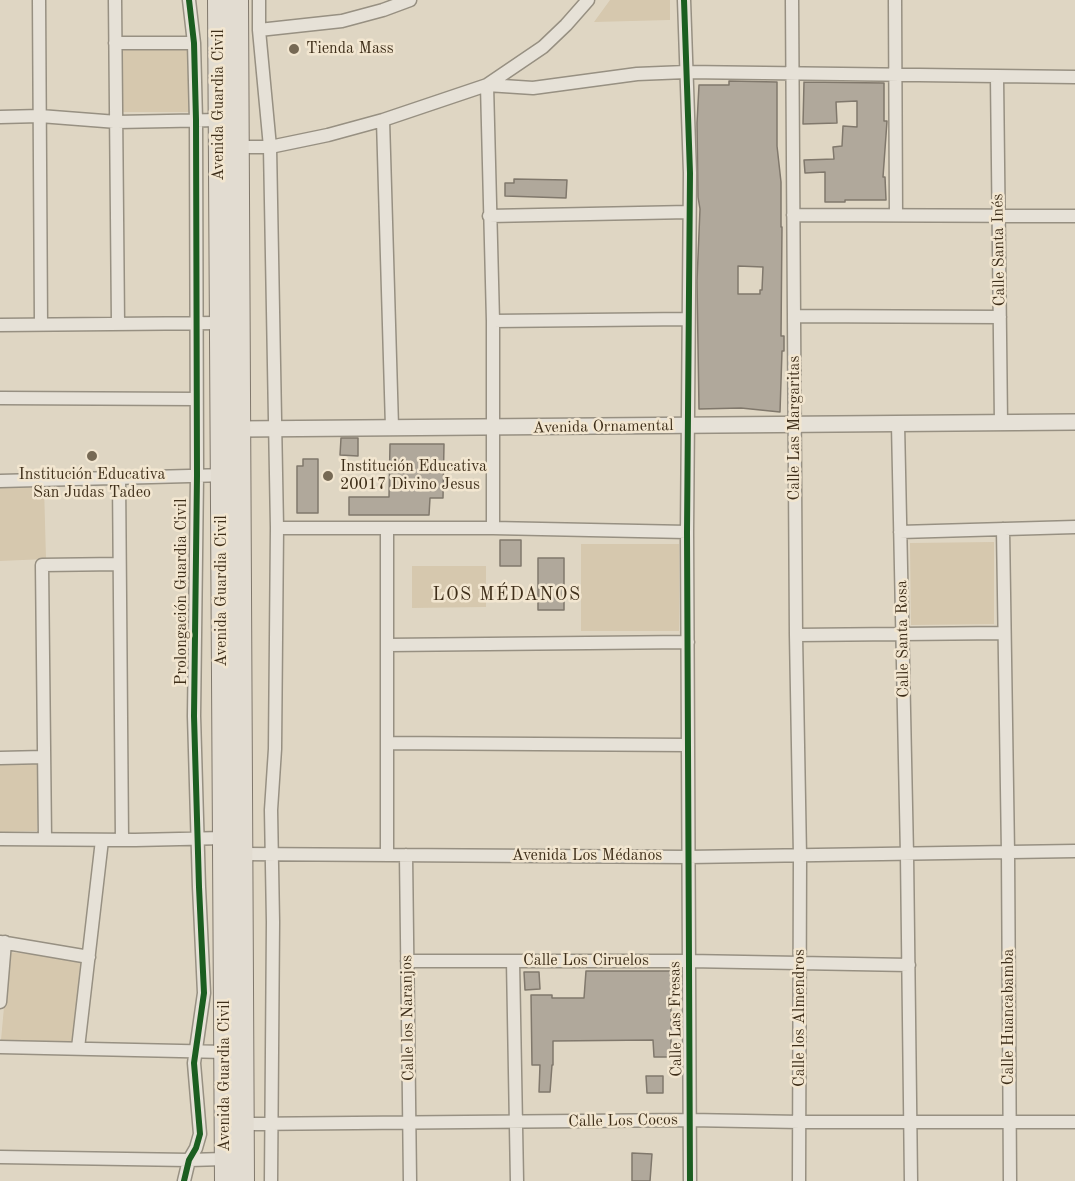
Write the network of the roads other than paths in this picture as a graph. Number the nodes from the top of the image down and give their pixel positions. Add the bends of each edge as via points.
1 (39, 0) edge
2 (115, 0) edge
3 (189, 0) edge
4 (218, 0) edge
5 (238, 0) edge
6 (259, 0) edge
7 (410, 0) edge
8 (588, 0) edge
9 (684, 0) edge
10 (792, 0) edge
11 (895, 0) edge
12 (259, 30) junction
13 (115, 43) junction
14 (194, 43) junction
15 (686, 72) junction
16 (791, 74) junction
17 (895, 75) junction
18 (997, 77) junction
19 (1075, 77) edge
20 (487, 85) junction
21 (40, 116) junction
22 (0, 117) edge
23 (196, 120) junction
24 (219, 120) junction
25 (383, 120) junction
26 (117, 122) junction
27 (238, 147) junction
28 (270, 147) junction
29 (689, 212) junction
30 (793, 215) junction
31 (896, 215) junction
32 (999, 215) junction
33 (489, 216) junction
34 (1075, 216) edge
35 (794, 316) junction
36 (1000, 317) junction
37 (688, 319) junction
38 (493, 321) junction
39 (118, 323) junction
40 (196, 323) junction
41 (221, 323) junction
42 (41, 324) junction
43 (0, 325) edge
44 (0, 398) edge
45 (196, 399) junction
46 (1075, 422) edge
47 (1001, 423) junction
48 (898, 424) junction
49 (795, 425) junction
50 (687, 426) junction
51 (392, 427) junction
52 (276, 428) junction
53 (494, 428) junction
54 (240, 429) junction
55 (231, 475) junction
56 (196, 476) junction
57 (118, 477) junction
58 (0, 481) edge
59 (1075, 527) edge
60 (277, 528) junction
61 (387, 528) junction
62 (493, 528) junction
63 (1003, 529) junction
64 (687, 532) junction
65 (900, 532) junction
66 (119, 564) junction
67 (1005, 633) junction
68 (903, 634) junction
69 (796, 635) junction
70 (688, 642) junction
71 (387, 645) junction
72 (387, 743) junction
73 (688, 745) junction
74 (44, 757) junction
75 (0, 758) edge
76 (199, 838) junction
77 (224, 838) junction
78 (0, 839) edge
79 (45, 839) junction
80 (102, 840) junction
81 (122, 840) junction
82 (1075, 851) edge
83 (1008, 853) junction
84 (242, 854) junction
85 (271, 854) junction
86 (387, 855) junction
87 (406, 855) junction
88 (907, 855) junction
89 (800, 856) junction
90 (688, 857) junction
91 (3, 942) edge
92 (89, 957) junction
93 (407, 961) junction
94 (513, 961) junction
95 (689, 961) junction
96 (800, 964) junction
97 (909, 965) junction
98 (0, 1002) edge
99 (0, 1047) edge
100 (78, 1048) junction
101 (196, 1050) junction
102 (225, 1052) junction
103 (690, 1120) junction
104 (409, 1122) junction
105 (517, 1122) junction
106 (800, 1122) junction
107 (1075, 1122) edge
108 (912, 1123) junction
109 (1010, 1123) junction
110 (243, 1124) junction
111 (272, 1124) junction
112 (0, 1157) edge
113 (224, 1159) junction
114 (189, 1160) junction
115 (184, 1181) edge
116 (225, 1181) edge
117 (244, 1181) edge
118 (271, 1181) edge
119 (410, 1181) edge
120 (517, 1181) edge
121 (690, 1181) edge
122 (799, 1181) edge
123 (911, 1181) edge
124 (1010, 1181) edge

1 - 21 street
2 - 13 street
3 - 14 street, Prolongación Guardia Civil
4 - 24 highway, Avenida Guardia Civil
5 - 27 highway, Avenida Guardia Civil
6 - 12 street
7 - 12 street via 342,21
8 - 20 street via 543,47
9 - 15 street, Calle Las Fresas
10 - 16 street, Calle Las Margaritas
11 - 17 street
12 - 28 street
13 - 14 street
13 - 26 street
14 - 23 street, Prolongación Guardia Civil
15 - 16 street
15 - 20 street via 637,74 533,88
15 - 29 street, Calle Las Fresas
16 - 17 street
16 - 30 street, Calle Las Margaritas
17 - 18 street
17 - 31 street
18 - 19 street
18 - 32 street, Calle Santa Inés
20 - 25 street
20 - 33 street
21 - 22 street
21 - 26 street
21 - 42 street
23 - 24 street
23 - 26 street
23 - 40 street, Prolongación Guardia Civil
24 - 41 highway, Avenida Guardia Civil
25 - 28 street
25 - 51 street
26 - 39 street
27 - 28 street
27 - 54 highway, Avenida Guardia Civil
28 - 52 street
29 - 33 street
29 - 37 street, Calle Las Fresas
30 - 31 street
30 - 35 street, Calle Las Margaritas
31 - 32 street
32 - 34 street
32 - 36 street, Calle Santa Inés
33 - 38 street
35 - 36 street
35 - 49 street, Calle Las Margaritas
36 - 47 street, Calle Santa Inés
37 - 38 street
37 - 50 street, Calle Las Fresas
38 - 53 street
39 - 40 street
39 - 42 street
40 - 41 street
40 - 45 street, Prolongación Guardia Civil
41 - 55 highway, Avenida Guardia Civil
42 - 43 street
44 - 45 street
45 - 56 street, Prolongación Guardia Civil
46 - 47 street, Avenida Ornamental
47 - 48 street, Avenida Ornamental
48 - 49 street, Avenida Ornamental
48 - 65 street, Calle Santa Rosa
49 - 50 street, Avenida Ornamental
49 - 69 street, Calle Las Margaritas
50 - 53 street, Avenida Ornamental
50 - 64 street, Calle Las Fresas
51 - 52 street, Avenida Ornamental
51 - 53 street, Avenida Ornamental
52 - 54 street, Avenida Ornamental
52 - 60 street
53 - 62 street
54 - 55 highway, Avenida Guardia Civil
55 - 56 street
55 - 77 highway, Avenida Guardia Civil
55 - 84 highway, Avenida Guardia Civil
56 - 57 street
56 - 76 street, Prolongación Guardia Civil via 194,716
57 - 58 street
57 - 66 street
59 - 63 street
60 - 61 street
60 - 85 street
61 - 62 street
61 - 71 street
62 - 64 street
63 - 65 street
63 - 67 street, Calle Huancabamba
64 - 70 street, Calle Las Fresas
65 - 68 street, Calle Santa Rosa
66 - 74 street via 42,565
66 - 81 street
67 - 68 street
67 - 83 street, Calle Huancabamba
68 - 69 street
68 - 88 street, Calle Santa Rosa
69 - 89 street, Calle Las Margaritas
70 - 71 street
70 - 73 street, Calle Las Fresas
71 - 72 street
72 - 73 street
72 - 86 street
73 - 90 street, Calle Las Fresas
74 - 75 street
74 - 79 street
76 - 77 street
76 - 81 street
76 - 101 street, Prolongación Guardia Civil via 204,993
77 - 102 highway, Avenida Guardia Civil
78 - 79 street
79 - 80 street
80 - 81 street
80 - 92 street
82 - 83 street, Avenida Los Médanos
83 - 88 street, Avenida Los Médanos
83 - 109 street, Calle Huancabamba
84 - 85 street, Avenida Los Médanos
84 - 110 highway, Avenida Guardia Civil
85 - 86 street, Avenida Los Médanos
85 - 111 street
86 - 87 street, Avenida Los Médanos
87 - 90 street, Avenida Los Médanos
87 - 93 street, Calle los Naranjos
88 - 89 street, Avenida Los Médanos
88 - 97 street, Calle Santa Rosa
89 - 90 street, Avenida Los Médanos
89 - 96 street, Calle los Almendros
90 - 95 street, Calle Las Fresas
91 - 92 street
91 - 98 street
92 - 100 street
93 - 94 street, Calle Los Ciruelos
93 - 104 street, Calle los Naranjos
94 - 95 street, Calle Los Ciruelos
94 - 105 street
95 - 96 street, Calle Los Ciruelos
95 - 103 street, Calle Las Fresas
96 - 97 street, Calle Los Ciruelos
96 - 106 street, Calle los Almendros
97 - 108 street, Calle Santa Rosa
99 - 100 street
100 - 101 street
101 - 102 street
101 - 114 street, Prolongación Guardia Civil via 200,1134
102 - 113 highway, Avenida Guardia Civil
103 - 105 street, Calle Los Cocos
103 - 106 street, Calle Los Cocos
103 - 121 street, Calle Las Fresas
104 - 105 street, Calle Los Cocos
104 - 111 street, Calle Los Cocos
104 - 119 street, Calle los Naranjos
105 - 120 street
106 - 108 street, Calle Los Cocos
106 - 122 street, Calle los Almendros
107 - 109 street, Calle Los Cocos
108 - 109 street, Calle Los Cocos
108 - 123 street, Calle Santa Rosa
109 - 124 street, Calle Huancabamba
110 - 111 street, Calle Los Cocos
110 - 117 highway, Avenida Guardia Civil
111 - 118 street
112 - 114 street
113 - 114 street
113 - 116 highway, Avenida Guardia Civil
114 - 115 street, Prolongación Guardia Civil

